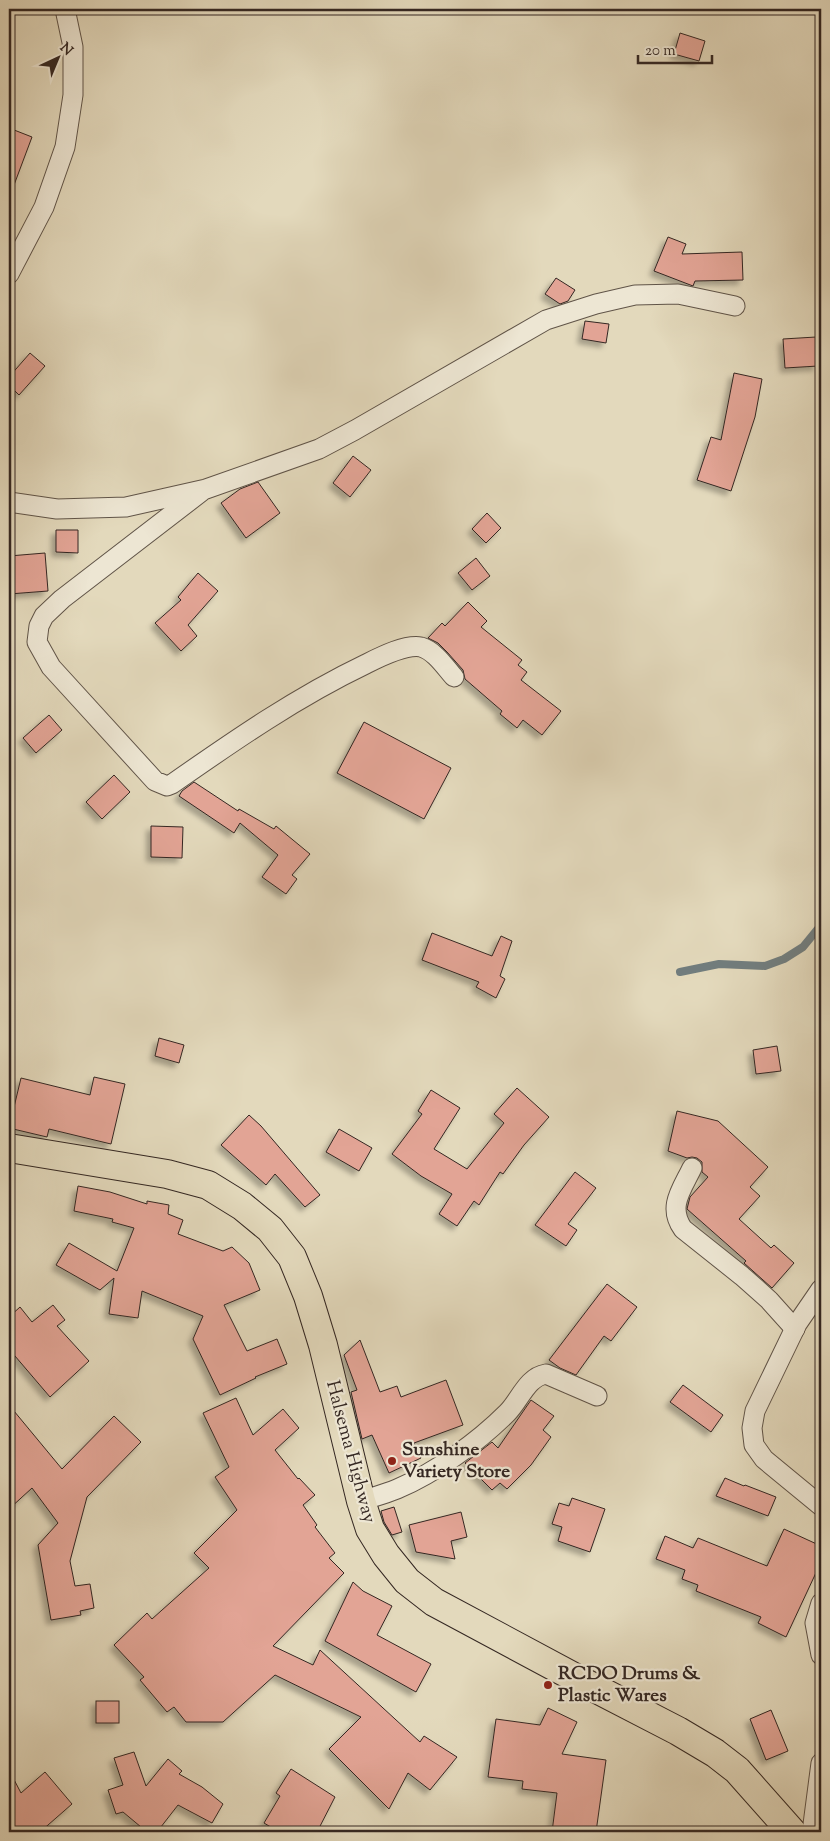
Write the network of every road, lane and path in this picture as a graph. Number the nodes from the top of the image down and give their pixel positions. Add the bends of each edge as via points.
1 (65, 9) edge
2 (9, 274) edge
3 (735, 306) dead end
4 (206, 489) junction
5 (9, 502) edge
6 (126, 507) junction
7 (165, 519) junction
8 (454, 677) dead end
9 (9, 1148) edge
10 (692, 1168) dead end
11 (821, 1289) edge
12 (795, 1329) junction
13 (597, 1396) dead end
14 (361, 1501) junction
15 (821, 1506) edge
16 (821, 1603) edge
17 (821, 1655) edge
18 (821, 1763) edge
19 (792, 1832) edge
20 (812, 1832) edge

1 - 2 street via 73,47 73,95 66,147 44,207
3 - 4 street via 678,294 635,295 546,320 319,449
4 - 6 street
4 - 7 street
5 - 6 street via 58,509
6 - 7 street
7 - 8 street via 44,616 39,626 38,642 52,667 161,785 172,784 292,703 385,655 421,647 432,653
9 - 14 highway, Halsema Highway via 167,1174 208,1186 242,1206 270,1229 292,1257 308,1296
10 - 12 street via 677,1200 677,1221 683,1230 762,1294
11 - 12 street
12 - 15 street via 755,1411 754,1445 764,1459
13 - 14 street via 546,1374 538,1375 508,1411 470,1444 434,1469 398,1488
14 - 19 highway, Halsema Highway via 370,1529 406,1581 434,1602 715,1753 736,1770
16 - 17 street via 815,1624
18 - 20 street

